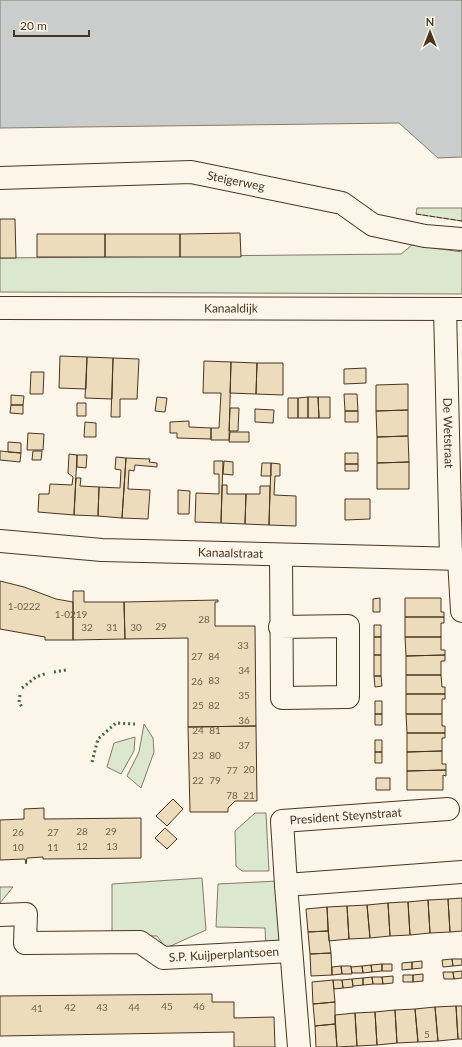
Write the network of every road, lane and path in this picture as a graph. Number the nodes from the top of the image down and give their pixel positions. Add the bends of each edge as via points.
1 (0, 178) edge
2 (462, 239) edge
3 (0, 308) edge
4 (454, 309) edge
5 (0, 541) edge
6 (281, 555) junction
7 (457, 558) edge
8 (462, 611) edge
9 (280, 627) dead end
10 (448, 809) dead end
11 (462, 872) edge
12 (286, 885) junction
13 (0, 915) edge
14 (291, 952) junction
15 (299, 1047) edge

1 - 2 street, Steigerweg via 191,172 342,203 373,225 425,236
3 - 4 street, Kanaaldijk
4 - 7 street, De Wetstraat
5 - 6 street, Kanaalstraat via 102,550
6 - 7 street, Kanaalstraat
6 - 9 street
7 - 8 street, De Wetstraat
10 - 12 street, President Steynstraat via 282,821
11 - 12 street
12 - 14 street, President Steynstraat
13 - 14 street, S.P. Kuijperplantsoen via 26,914 25,943 140,942 163,958
14 - 15 street, S.P. Kuijperplantsoen

